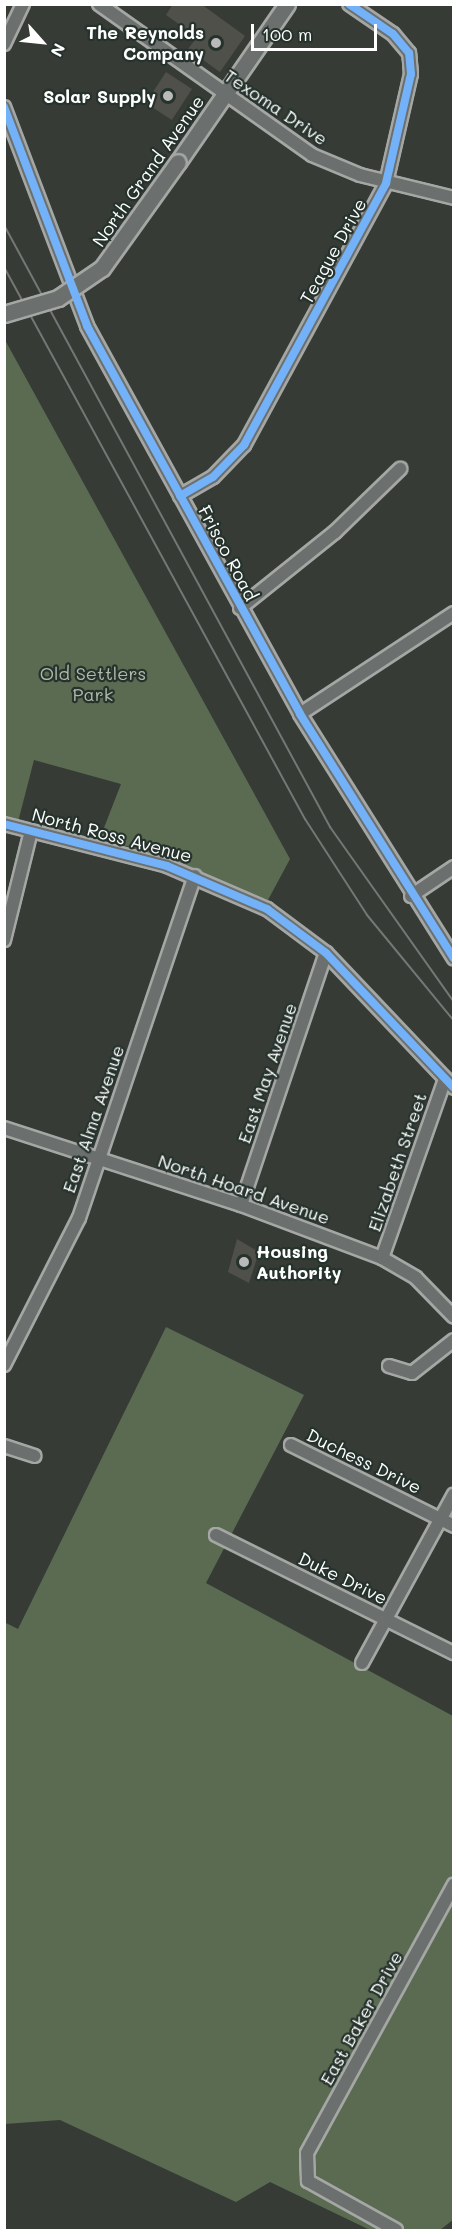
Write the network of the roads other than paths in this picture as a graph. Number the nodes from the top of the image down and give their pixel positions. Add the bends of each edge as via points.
1 (23, 4) edge
2 (99, 4) edge
3 (287, 4) edge
4 (349, 4) edge
5 (4, 44) edge
6 (225, 96) junction
7 (4, 107) edge
8 (386, 183) junction
9 (453, 198) edge
10 (4, 314) edge
11 (399, 468) dead end
12 (180, 496) junction
13 (240, 608) junction
14 (453, 613) edge
15 (300, 714) junction
16 (4, 824) edge
17 (31, 831) junction
18 (453, 867) edge
19 (195, 876) junction
20 (411, 896) junction
21 (4, 940) edge
22 (326, 953) junction
23 (453, 959) edge
24 (449, 1083) edge
25 (4, 1128) edge
26 (99, 1159) junction
27 (241, 1205) junction
28 (382, 1258) junction
29 (453, 1317) edge
30 (453, 1340) edge
31 (4, 1365) edge
32 (389, 1366) dead end
33 (291, 1445) dead end
34 (4, 1446) edge
35 (34, 1456) dead end
36 (453, 1494) edge
37 (441, 1519) junction
38 (453, 1526) edge
39 (216, 1535) dead end
40 (386, 1619) junction
41 (453, 1653) edge
42 (362, 1662) dead end
43 (453, 1885) edge
44 (396, 2230) edge

1 - 5 street
2 - 6 street, Texoma Drive
3 - 6 main road, North Grand Avenue
4 - 8 street, Teague Drive via 404,43 411,64
6 - 8 street, Texoma Drive via 312,155
6 - 10 main road, North Grand Avenue, bridge via 118,251 96,273 58,298
7 - 12 street, Frisco Road via 70,290
8 - 9 street, Texoma Drive
8 - 12 street, Teague Drive via 244,445 213,477
11 - 13 street via 335,532
12 - 13 street, Frisco Road
13 - 15 street, Frisco Road
14 - 15 street
15 - 20 street, Frisco Road
16 - 17 street, North Ross Avenue
17 - 19 street, North Ross Avenue
17 - 21 street
18 - 20 street
19 - 22 street, North Ross Avenue via 267,909
19 - 26 street, East Alma Avenue
20 - 23 street, Frisco Road
22 - 24 street, North Ross Avenue
22 - 27 street, East May Avenue
24 - 28 street, Elizabeth Street
25 - 26 street, North Hoard Avenue
26 - 27 street, North Hoard Avenue
26 - 31 street, East Alma Avenue via 62,1255
27 - 28 street, North Hoard Avenue
28 - 29 street, North Hoard Avenue via 416,1278
30 - 32 street via 412,1373
33 - 37 street, Duchess Drive
34 - 35 street
36 - 37 street
37 - 38 street, Duchess Drive
37 - 40 street
39 - 40 street, Duke Drive
40 - 41 street, Duke Drive
40 - 42 street
43 - 44 street, East Baker Drive via 307,2153 308,2181

